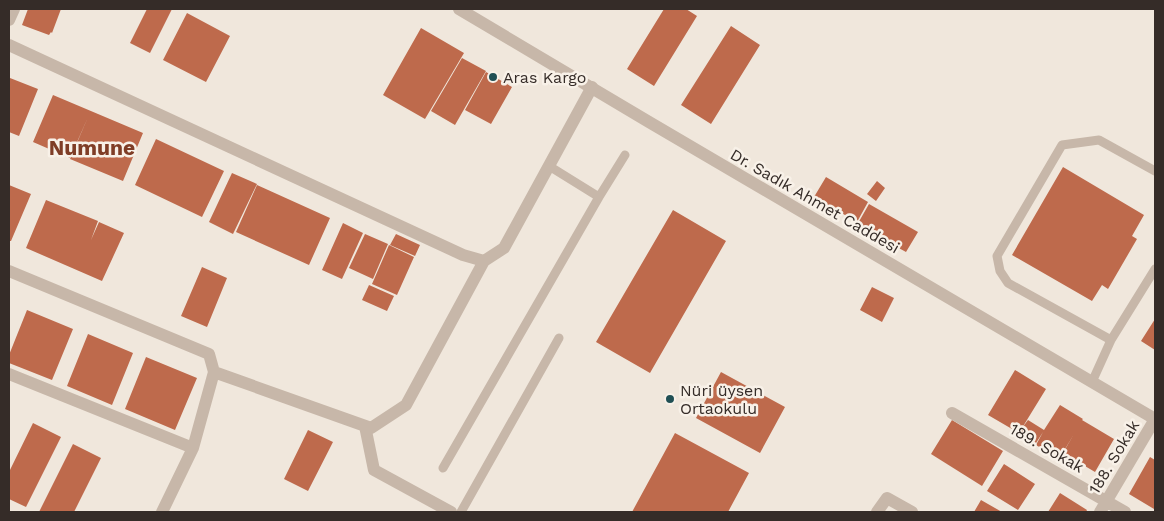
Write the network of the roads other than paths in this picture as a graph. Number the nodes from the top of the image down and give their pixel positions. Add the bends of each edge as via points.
1 (14, 9) edge
2 (460, 9) edge
3 (9, 20) edge
4 (9, 45) edge
5 (592, 87) junction
6 (625, 155) dead end
7 (549, 166) junction
8 (1155, 171) edge
9 (599, 197) junction
10 (484, 261) junction
11 (1155, 269) edge
12 (9, 271) edge
13 (559, 338) dead end
14 (1111, 340) junction
15 (214, 372) junction
16 (9, 374) edge
17 (1092, 382) junction
18 (952, 413) dead end
19 (1155, 419) edge
20 (365, 426) junction
21 (193, 448) junction
22 (443, 468) dead end
23 (1103, 507) edge
24 (162, 512) edge
25 (451, 512) edge
26 (461, 512) edge
27 (877, 512) edge
28 (912, 512) edge
29 (1125, 512) edge

1 - 3 street
2 - 5 street, Dr. Sadık Ahmet Caddesi
4 - 10 street via 463,255
5 - 7 street
5 - 17 street, Dr. Sadık Ahmet Caddesi
6 - 9 lane
7 - 9 lane
7 - 10 street via 504,248
8 - 14 lane via 1099,140 1062,145 997,256 1000,271 1008,283
9 - 22 lane
10 - 20 street via 406,404 371,428
11 - 14 lane
12 - 15 street via 209,354
13 - 26 lane
14 - 17 lane
15 - 20 street
15 - 21 street
16 - 21 street
17 - 19 street, Dr. Sadık Ahmet Caddesi
18 - 23 street, 189. Sokak
19 - 23 street, 188. Sokak
20 - 25 street via 374,470
21 - 24 street
23 - 29 street, 189. Sokak
27 - 28 street via 887,498

